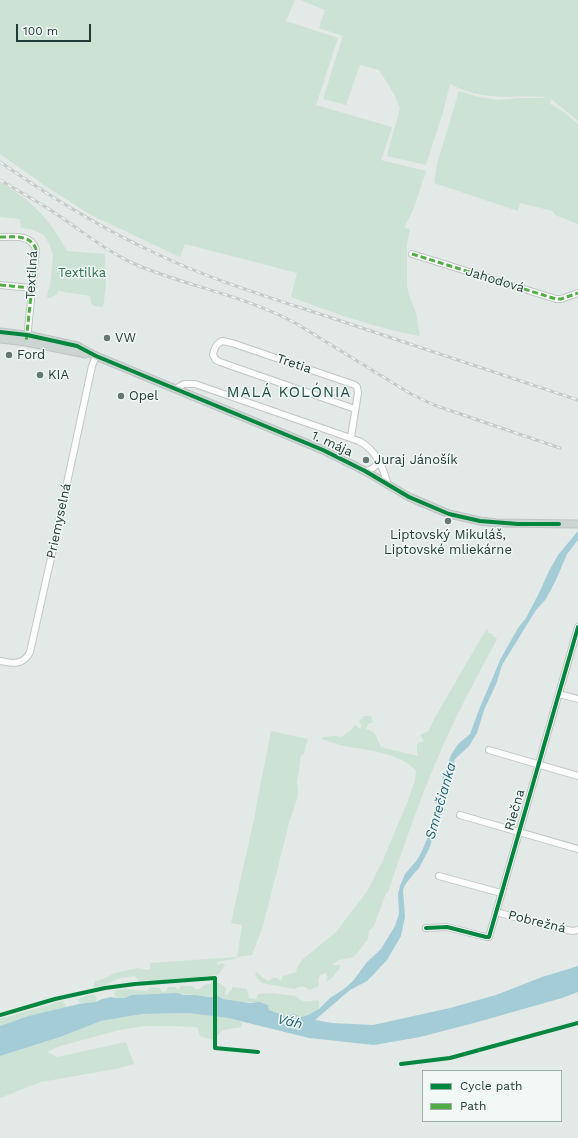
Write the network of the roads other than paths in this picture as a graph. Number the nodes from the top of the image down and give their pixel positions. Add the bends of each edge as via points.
1 (0, 237) edge
2 (412, 254) dead end
3 (0, 285) edge
4 (32, 288) junction
5 (578, 293) edge
6 (0, 332) edge
7 (27, 338) junction
8 (0, 339) edge
9 (96, 356) junction
10 (175, 389) junction
11 (355, 409) junction
12 (351, 437) junction
13 (379, 461) junction
14 (365, 471) junction
15 (388, 485) junction
16 (578, 524) edge
17 (578, 628) edge
18 (0, 661) edge
19 (559, 694) junction
20 (578, 699) edge
21 (489, 750) dead end
22 (539, 764) junction
23 (578, 776) edge
24 (460, 815) dead end
25 (519, 832) junction
26 (578, 849) edge
27 (439, 876) dead end
28 (501, 894) junction
29 (496, 912) junction
30 (426, 928) dead end
31 (578, 930) edge

1 - 4 street, Textilná via 28,239 33,243 36,250
2 - 5 street, Jahodová via 556,299
3 - 4 street
4 - 7 street, Textilná
6 - 7 main road, 1. mája
7 - 8 main road, 1. mája
7 - 9 main road, 1. mája via 77,346
9 - 10 main road, 1. mája
9 - 18 street, Priemyselná via 30,652 21,662
10 - 12 street via 184,384 195,384
10 - 14 main road, 1. mája via 323,450
11 - 11 street, Tretia via 220,362 213,355 215,346 222,340 357,387
11 - 12 street
12 - 13 street via 366,445
13 - 14 street via 374,468
13 - 15 street
14 - 15 main road, 1. mája
15 - 16 main road, 1. mája via 421,503 465,519 497,523
17 - 19 street, Riečna
19 - 20 street
19 - 22 street, Riečna
21 - 22 street
22 - 23 street
22 - 25 street, Riečna
24 - 25 street
25 - 26 street
25 - 28 street, Riečna
27 - 28 street, Pobrežná
28 - 29 street, Riečna
29 - 30 street, Riečna via 489,937 446,927
29 - 31 street, Pobrežná via 554,928

